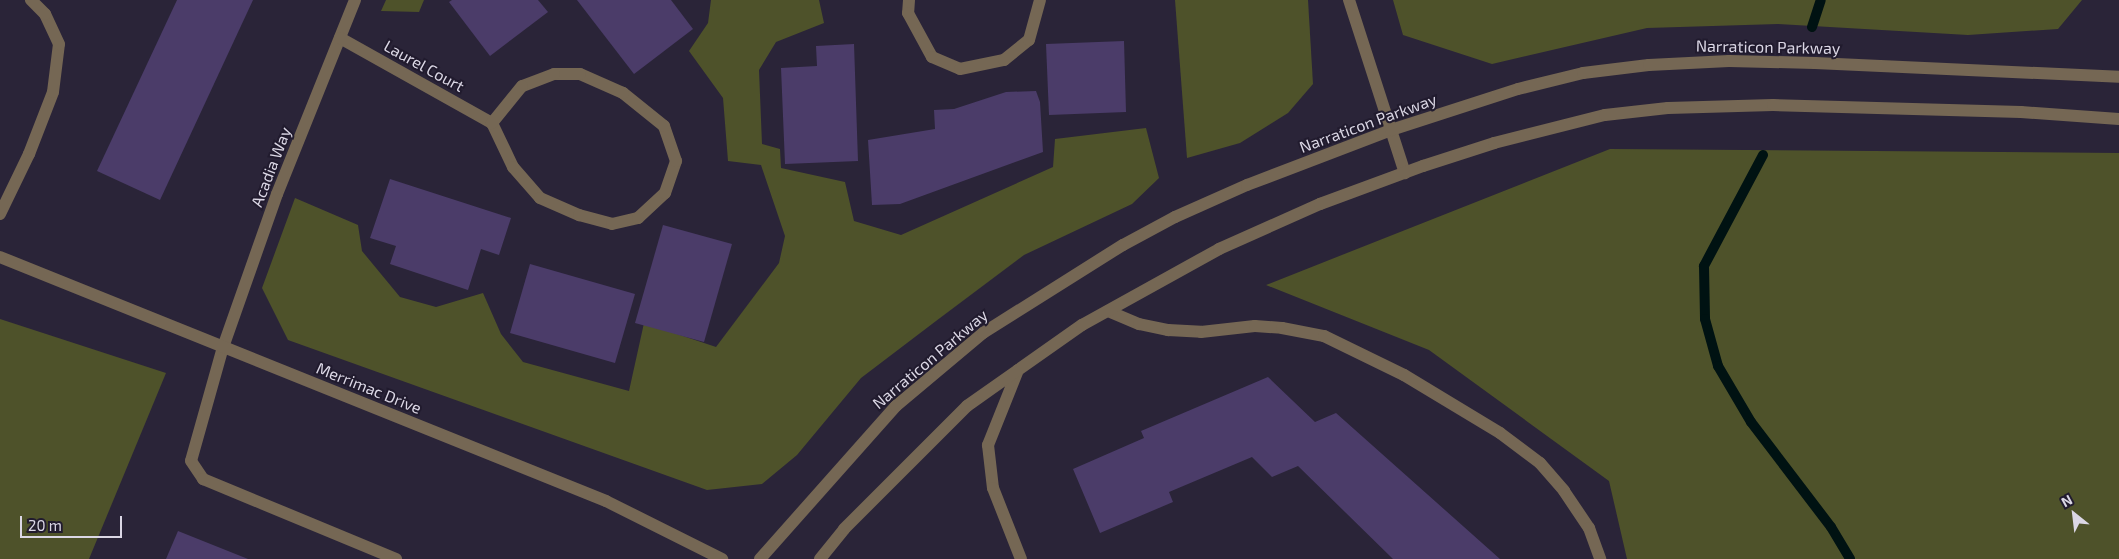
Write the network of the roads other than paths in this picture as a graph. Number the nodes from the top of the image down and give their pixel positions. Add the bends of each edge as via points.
1 (31, 0) edge
2 (355, 0) edge
3 (909, 0) edge
4 (1040, 0) edge
5 (1348, 0) edge
6 (340, 38) junction
7 (2119, 77) edge
8 (2119, 119) edge
9 (492, 123) junction
10 (1391, 130) junction
11 (1405, 173) junction
12 (0, 214) edge
13 (0, 257) edge
14 (1108, 311) junction
15 (223, 347) junction
16 (1019, 370) junction
17 (390, 558) edge
18 (722, 559) edge
19 (760, 559) edge
20 (820, 559) edge
21 (1021, 559) edge
22 (1600, 559) edge

1 - 12 street via 45,14 59,44 53,92 29,154
2 - 6 street, Acadia Way
3 - 4 street via 908,13 932,57 960,69 1004,60 1029,40
5 - 10 street
6 - 9 street, Laurel Court
6 - 15 street, Acadia Way via 277,194
7 - 10 street, Narraticon Parkway via 1777,62 1649,65 1583,73 1518,89
8 - 11 street via 2021,112 1773,105 1668,108 1605,115 1494,143
9 - 9 street via 513,167 540,198 579,215 612,224 638,218 665,193 676,161 664,126 623,93 580,74 554,74 522,86
10 - 11 street
10 - 19 street, Narraticon Parkway via 1247,185 1175,218 1115,250 983,333 896,406
11 - 14 street via 1320,204 1219,249
13 - 15 street, Merrimac Drive
14 - 16 street
14 - 22 street via 1139,324 1168,330 1201,332 1255,326 1324,336 1404,375 1500,433 1540,463 1589,528
15 - 17 street, Acadia Way via 193,445 191,461 203,479
15 - 18 street, Merrimac Drive via 606,501
16 - 20 street via 967,406 844,529
16 - 21 street via 988,445 993,488

